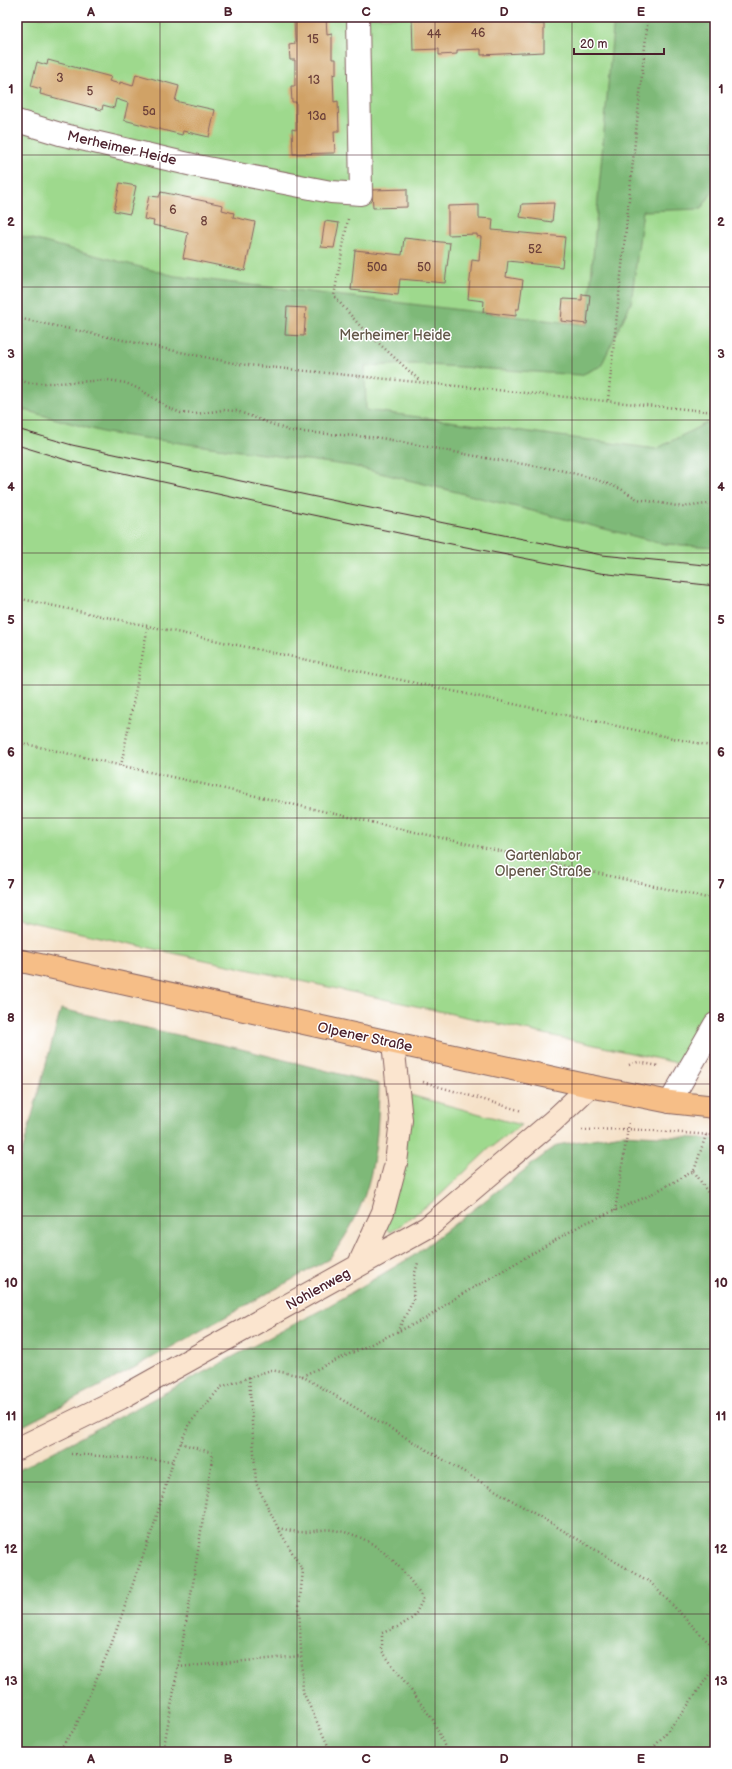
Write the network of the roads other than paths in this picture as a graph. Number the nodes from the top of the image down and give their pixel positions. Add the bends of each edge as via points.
1 (358, 17) edge
2 (17, 121) edge
3 (17, 960) edge
4 (715, 1024) edge
5 (393, 1043) junction
6 (590, 1086) junction
7 (670, 1102) junction
8 (715, 1107) edge
9 (358, 1266) junction
10 (17, 1449) edge

1 - 2 street, Merheimer Heide via 360,194 331,192 196,166 60,134
3 - 5 main road, Olpener Straße
4 - 7 street
5 - 6 main road, Olpener Straße
5 - 9 main road via 401,1120 396,1163 384,1212
6 - 7 main road, Olpener Straße
6 - 9 main road, Nohlenweg via 553,1121 428,1227
7 - 8 main road, Olpener Straße
9 - 10 main road, Nohlenweg via 121,1398

